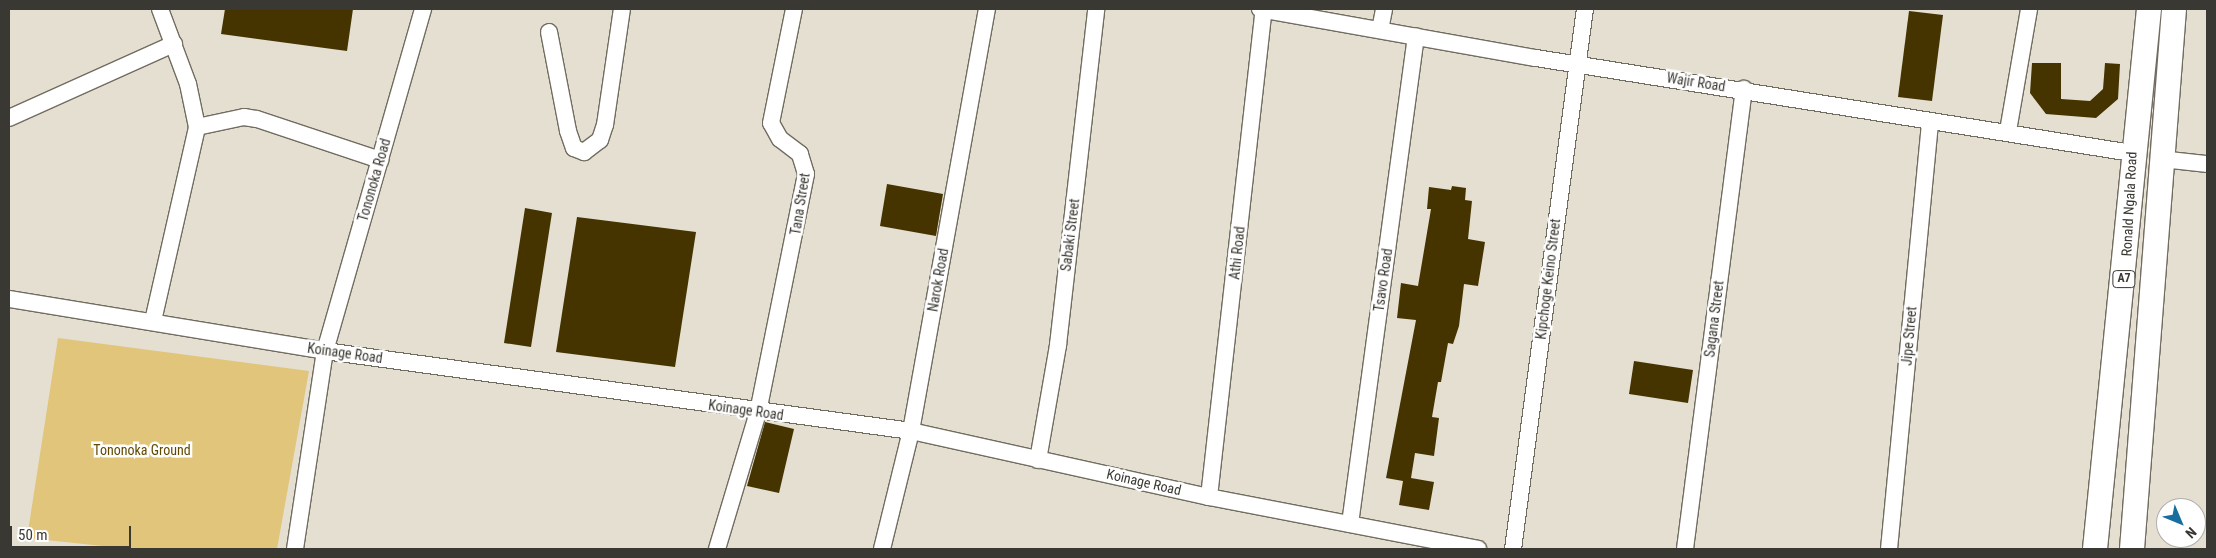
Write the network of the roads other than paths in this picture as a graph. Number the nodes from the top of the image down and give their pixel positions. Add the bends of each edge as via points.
1 (160, 9) edge
2 (422, 9) edge
3 (622, 9) edge
4 (794, 9) edge
5 (987, 9) edge
6 (1096, 9) edge
7 (1260, 9) edge
8 (1264, 9) edge
9 (1384, 9) edge
10 (1585, 9) edge
11 (2029, 9) edge
12 (2149, 9) edge
13 (2174, 9) edge
14 (1380, 30) junction
15 (549, 32) dead end
16 (1416, 36) junction
17 (174, 44) junction
18 (1576, 63) junction
19 (1744, 89) junction
20 (9, 118) edge
21 (1930, 123) junction
22 (197, 127) junction
23 (2008, 132) junction
24 (2132, 153) junction
25 (2162, 159) junction
26 (380, 160) junction
27 (2207, 164) edge
28 (9, 299) edge
29 (153, 321) junction
30 (325, 350) junction
31 (758, 412) junction
32 (912, 431) junction
33 (1038, 460) junction
34 (1210, 497) junction
35 (1350, 524) junction
36 (295, 549) edge
37 (716, 549) edge
38 (882, 549) edge
39 (1478, 549) edge
40 (1513, 549) edge
41 (1685, 549) edge
42 (1889, 549) edge
43 (2095, 549) edge
44 (2132, 549) edge

1 - 17 street
2 - 26 street, Tononoka Road
3 - 15 street via 605,125 600,140 584,152 574,148 568,131
4 - 31 street, Tana Street via 771,123 780,139 805,161 806,174
5 - 32 street, Narok Road
6 - 33 street, Sabaki Street via 1058,345
7 - 8 street, Wajir Road
8 - 14 street, Wajir Road
8 - 34 street, Athi Road
9 - 14 street
10 - 18 street, Kipchoge Keino Street
11 - 23 street
12 - 24 highway, Ronald Ngala Road / A7
13 - 25 highway, Ronald Ngala Road / A7
14 - 16 street, Wajir Road
16 - 18 street, Wajir Road
16 - 35 street, Tsavo Road
17 - 20 street
17 - 22 street via 196,114
18 - 19 street, Wajir Road
18 - 40 street, Kipchoge Keino Street
19 - 21 street, Wajir Road
19 - 41 street, Sagana Street
21 - 23 street, Wajir Road
21 - 42 street, Jipe Street
22 - 26 street via 234,119 257,119
22 - 29 street
23 - 24 street, Wajir Road
24 - 43 highway, Ronald Ngala Road / A7 via 2127,251
25 - 27 street
25 - 44 highway, Ronald Ngala Road / A7
26 - 30 street, Tononoka Road
28 - 29 street, Koinage Road
29 - 30 street, Koinage Road
30 - 31 street, Koinage Road
30 - 36 street, Tononoka Road
31 - 32 street, Koinage Road
31 - 37 street, Tana Street
32 - 33 street, Koinage Road
32 - 38 street, Narok Road
33 - 34 street, Koinage Road
34 - 35 street, Koinage Road
35 - 39 street, Koinage Road

